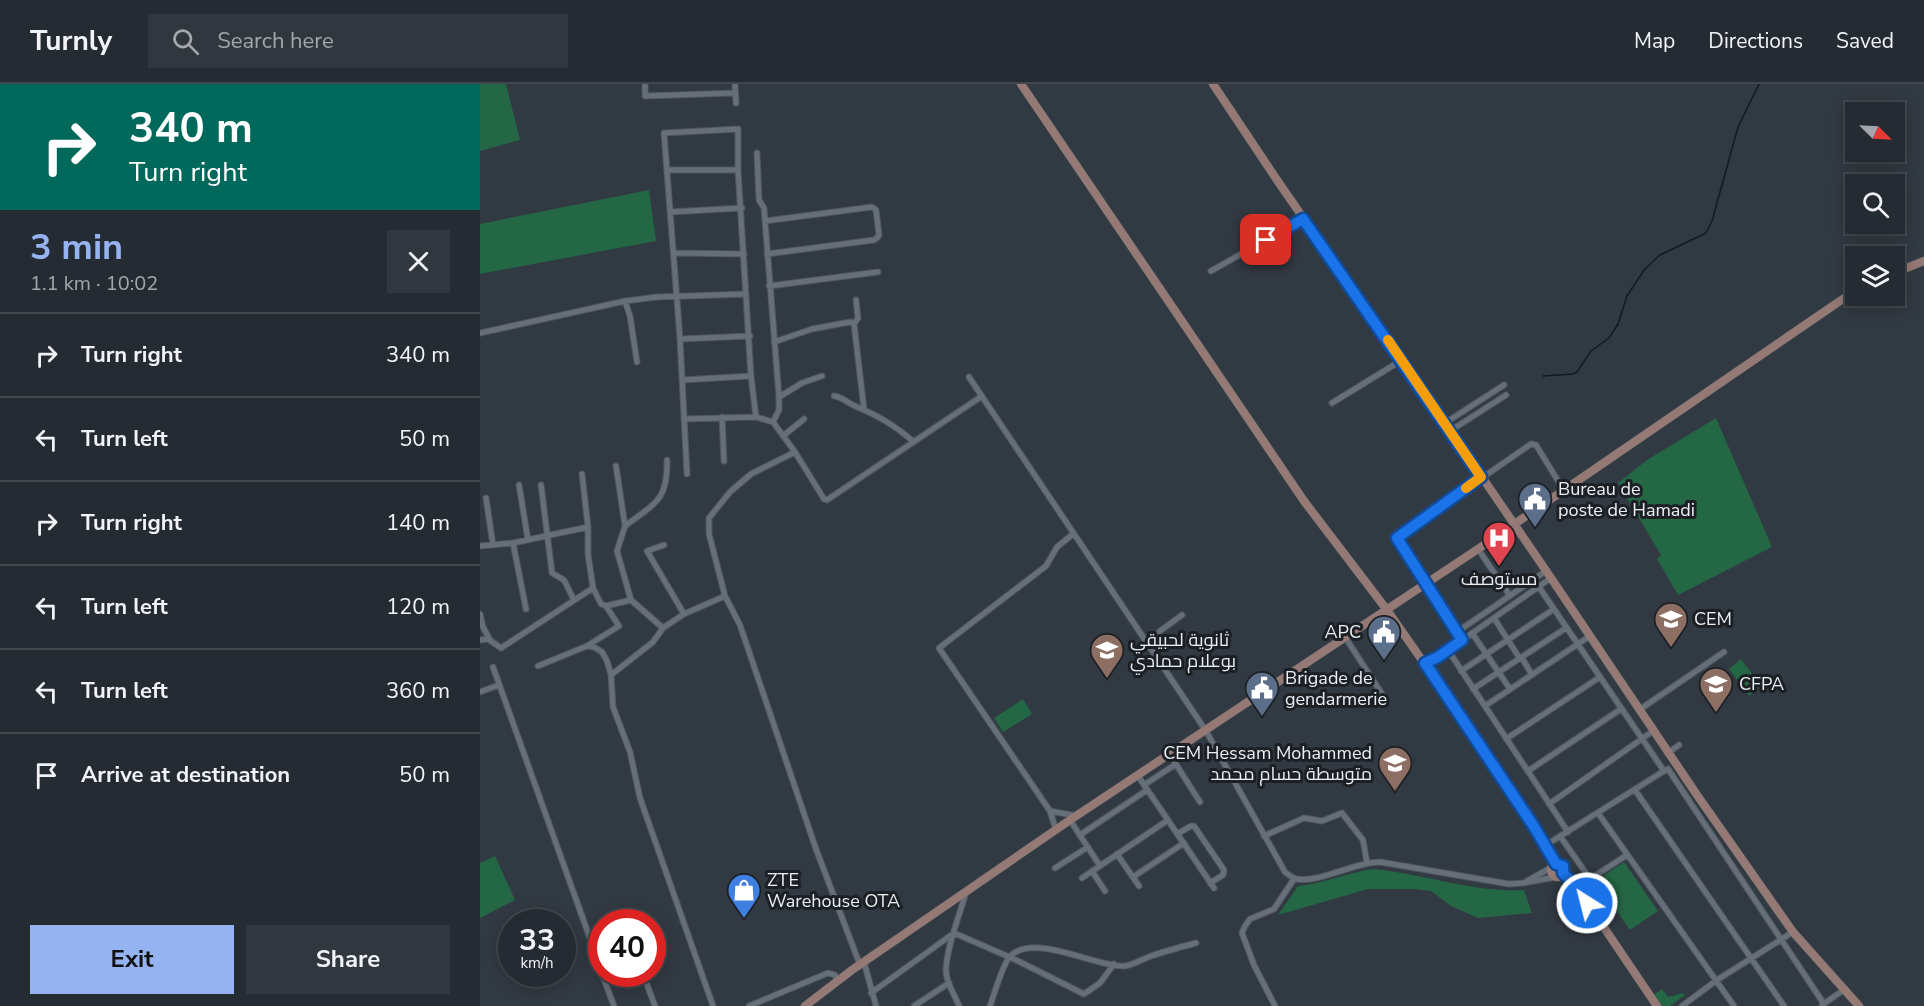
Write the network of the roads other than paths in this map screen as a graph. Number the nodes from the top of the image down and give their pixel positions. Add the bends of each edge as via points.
1 (645, 84) edge
2 (735, 84) edge
3 (1021, 84) edge
4 (1213, 84) edge
5 (735, 93) junction
6 (736, 103) dead end
7 (757, 153) dead end
8 (667, 170) junction
9 (738, 170) junction
10 (742, 208) junction
11 (670, 212) junction
12 (1303, 219) junction
13 (765, 221) junction
14 (674, 253) junction
15 (744, 254) junction
16 (767, 254) junction
17 (1924, 261) edge
18 (1905, 269) edge
19 (1211, 271) dead end
20 (878, 272) dead end
21 (770, 286) junction
22 (746, 294) junction
23 (677, 296) junction
24 (1845, 297) edge
25 (856, 300) dead end
26 (625, 301) junction
27 (852, 323) junction
28 (480, 333) edge
29 (750, 336) junction
30 (680, 339) junction
31 (774, 342) junction
32 (1402, 360) junction
33 (637, 362) dead end
34 (751, 376) junction
35 (822, 376) dead end
36 (969, 376) dead end
37 (682, 380) junction
38 (1504, 386) dead end
39 (1506, 394) dead end
40 (834, 396) dead end
41 (982, 396) junction
42 (779, 397) junction
43 (1332, 403) dead end
44 (864, 409) junction
45 (722, 417) junction
46 (756, 417) junction
47 (804, 418) dead end
48 (684, 419) junction
49 (772, 422) junction
50 (1444, 423) junction
51 (1450, 431) junction
52 (783, 436) junction
53 (914, 441) junction
54 (795, 452) junction
55 (667, 460) dead end
56 (723, 461) dead end
57 (616, 466) dead end
58 (582, 474) dead end
59 (687, 474) dead end
60 (1481, 477) junction
61 (519, 485) dead end
62 (542, 485) dead end
63 (1563, 489) junction
64 (486, 498) dead end
65 (1513, 525) junction
66 (625, 526) junction
67 (588, 527) junction
68 (547, 534) junction
69 (1073, 534) junction
70 (528, 540) junction
71 (513, 543) junction
72 (493, 545) junction
73 (664, 545) dead end
74 (480, 546) edge
75 (1478, 549) junction
76 (1549, 575) junction
77 (1426, 583) junction
78 (1539, 587) junction
79 (593, 588) junction
80 (724, 596) junction
81 (1510, 596) junction
82 (574, 600) junction
83 (631, 600) junction
84 (606, 606) junction
85 (526, 609) dead end
86 (1554, 609) junction
87 (1387, 610) junction
88 (480, 614) edge
89 (684, 614) junction
90 (1182, 615) dead end
91 (1494, 618) junction
92 (663, 628) junction
93 (1566, 628) junction
94 (1456, 632) junction
95 (1472, 633) junction
96 (1590, 636) junction
97 (1344, 637) junction
98 (480, 640) edge
99 (1462, 640) junction
100 (1508, 640) junction
101 (491, 641) junction
102 (1578, 644) junction
103 (587, 646) junction
104 (1149, 646) junction
105 (1448, 650) junction
106 (1724, 652) dead end
107 (1486, 654) junction
108 (1521, 658) junction
109 (1425, 663) junction
110 (538, 666) dead end
111 (493, 667) dead end
112 (1461, 671) junction
113 (1498, 673) junction
114 (611, 675) junction
115 (1533, 675) junction
116 (1600, 677) junction
117 (499, 685) junction
118 (1473, 689) junction
119 (1510, 689) junction
120 (480, 692) edge
121 (1382, 694) dead end
122 (1485, 706) junction
123 (1621, 709) junction
124 (1639, 710) junction
125 (1206, 731) junction
126 (1653, 731) junction
127 (1506, 739) junction
128 (1642, 740) junction
129 (1679, 746) dead end
130 (1668, 753) junction
131 (1170, 755) junction
132 (1674, 763) junction
133 (1176, 764) junction
134 (1666, 770) junction
135 (1528, 771) junction
136 (1138, 776) junction
137 (1146, 787) junction
138 (1635, 790) junction
139 (1200, 802) dead end
140 (1549, 804) junction
141 (1050, 811) junction
142 (1598, 813) junction
143 (1073, 818) junction
144 (1191, 818) dead end
145 (1168, 820) junction
146 (1192, 825) junction
147 (1056, 830) junction
148 (1568, 832) junction
149 (1177, 834) junction
150 (1080, 835) junction
151 (1264, 836) junction
152 (1560, 836) junction
153 (1184, 843) junction
154 (1546, 845) junction
155 (1088, 847) junction
156 (1118, 854) junction
157 (1627, 855) junction
158 (1367, 863) junction
159 (1554, 865) junction
160 (1100, 866) junction
161 (1055, 868) dead end
162 (1092, 872) junction
163 (1559, 875) junction
164 (1133, 877) junction
165 (1082, 878) dead end
166 (1294, 879) junction
167 (1523, 884) junction
168 (1139, 886) dead end
169 (1105, 891) dead end
170 (966, 892) junction
171 (1793, 932) junction
172 (954, 933) junction
173 (588, 934) edge
174 (1780, 940) junction
175 (1196, 943) dead end
176 (1009, 958) junction
177 (1752, 960) junction
178 (862, 964) junction
179 (1114, 964) junction
180 (837, 980) junction
181 (1717, 980) junction
182 (949, 983) junction
183 (607, 987) edge
184 (648, 987) edge
185 (1845, 989) junction
186 (871, 993) junction
187 (1832, 998) junction
188 (1822, 1005) edge
189 (614, 1006) edge
190 (655, 1006) edge
191 (713, 1006) edge
192 (748, 1006) edge
193 (805, 1006) edge
194 (876, 1006) edge
195 (914, 1006) edge
196 (959, 1006) edge
197 (990, 1006) edge
198 (1275, 1006) edge
199 (1657, 1006) edge
200 (1682, 1006) edge
201 (1734, 1006) edge
202 (1784, 1006) edge
203 (1838, 1006) edge
204 (1859, 1006) edge

1 - 5 street via 645,96
2 - 5 street
3 - 87 main road via 1304,501
4 - 12 main road
5 - 6 street
7 - 13 street via 759,200
8 - 9 street
8 - 9 street via 664,133 738,129
8 - 11 street
9 - 10 street
10 - 11 street
10 - 15 street
11 - 14 street
12 - 19 street
12 - 32 main road
13 - 16 street
13 - 16 street via 872,207 879,233 874,240
14 - 15 street
14 - 23 street
15 - 22 street
16 - 21 street
17 - 18 main road
20 - 21 street
21 - 31 street
22 - 23 street
22 - 29 street
23 - 26 street
23 - 30 street
24 - 63 main road
25 - 27 street via 858,318
26 - 28 street
26 - 33 street
27 - 31 street via 812,329
27 - 44 street
29 - 30 street
29 - 34 street
30 - 37 street
31 - 42 street
32 - 43 street
32 - 50 main road
34 - 37 street
34 - 46 street
35 - 42 street
36 - 41 street
37 - 48 street
38 - 50 street
39 - 51 street
40 - 44 street
41 - 53 street
41 - 69 street
42 - 49 street via 779,410
44 - 53 street via 890,422
45 - 46 street
45 - 48 street
45 - 56 street
46 - 49 street
47 - 52 street
48 - 59 street
49 - 52 street
50 - 51 main road
51 - 60 main road
52 - 54 street
53 - 54 street via 827,500
54 - 80 street via 751,474 709,518 709,534
55 - 66 street via 665,489 660,498
57 - 66 street
58 - 67 street
60 - 63 street via 1534,444
60 - 65 main road
60 - 77 street via 1397,538
61 - 70 street
62 - 68 street
63 - 65 main road
64 - 72 street
65 - 75 main road
65 - 76 main road
66 - 83 street via 617,551
67 - 68 street
67 - 79 street
68 - 70 street
68 - 82 street via 552,573 564,580
69 - 104 street
69 - 141 street via 1057,547 1046,566 939,648
70 - 71 street
71 - 72 street
71 - 85 street
72 - 74 street
73 - 89 street via 647,551
75 - 77 main road
75 - 81 street
76 - 78 street
76 - 81 street
76 - 96 main road
77 - 87 main road
77 - 94 street
78 - 86 street
78 - 91 street
79 - 82 street
79 - 84 street
80 - 89 street
80 - 178 street via 740,625 816,849
81 - 94 street
82 - 101 street via 501,648
83 - 84 street
83 - 92 street
84 - 103 street via 619,626
86 - 93 street
86 - 100 street
87 - 97 main road
87 - 109 main road
88 - 101 street
89 - 92 street
90 - 104 street via 1160,631
91 - 95 street
91 - 100 street
92 - 114 street via 653,642
93 - 102 street
93 - 108 street
94 - 99 street
95 - 99 street
95 - 107 street
96 - 102 street
96 - 124 main road
97 - 121 street
97 - 125 main road
98 - 101 street
99 - 105 street
100 - 107 street
100 - 108 street
102 - 115 street
102 - 116 street
103 - 110 street
103 - 114 street via 602,652
104 - 125 street
105 - 109 street
105 - 112 street
106 - 124 street
107 - 112 street
107 - 113 street
108 - 113 street
108 - 115 street
109 - 154 main road
111 - 117 street
112 - 118 street
113 - 118 street
113 - 119 street
114 - 191 street via 613,707 630,752 640,798
115 - 119 street
116 - 123 street
116 - 127 street
117 - 120 street
117 - 173 street
118 - 122 street
119 - 122 street
122 - 127 street
123 - 128 street
123 - 135 street
124 - 126 main road
125 - 131 main road
125 - 151 street
126 - 128 street
126 - 130 main road
127 - 135 street
128 - 134 street
128 - 140 street
129 - 130 street
130 - 132 main road
131 - 133 street
131 - 136 main road
132 - 134 street
132 - 171 main road
133 - 137 street
133 - 139 street
134 - 138 street
134 - 174 street
135 - 140 street
136 - 137 street
136 - 143 main road
137 - 145 street
137 - 150 street
138 - 142 street
138 - 177 street
140 - 148 street
141 - 143 street
141 - 147 street
142 - 148 street
142 - 157 street
143 - 147 main road
143 - 150 street
144 - 146 street
145 - 149 street
145 - 156 street
146 - 149 street
146 - 153 street via 1224,871 1212,886
147 - 170 main road
148 - 152 street
149 - 153 street
150 - 155 street
151 - 158 street via 1304,818 1322,821 1341,813 1363,840
151 - 166 street via 1285,872
152 - 154 street
152 - 157 street via 1590,879
153 - 164 street
154 - 159 main road
155 - 160 street
155 - 161 street
156 - 160 street
156 - 164 street
157 - 181 street
158 - 166 street via 1306,880
158 - 167 street
159 - 163 main road via 1563,866
159 - 167 street
160 - 162 street
162 - 165 street
162 - 169 street
163 - 167 street
163 - 199 main road via 1576,886
164 - 168 street
166 - 198 street via 1274,909 1251,919 1242,933
170 - 172 street
170 - 178 main road
171 - 174 street
171 - 185 main road
172 - 176 street
172 - 182 street via 946,971
172 - 186 street
174 - 177 street
174 - 188 street
175 - 179 street via 1126,966
176 - 179 street via 1031,948
176 - 179 street via 1084,994 1100,983
176 - 197 street
177 - 181 street
177 - 202 street
178 - 180 main road
178 - 186 street
180 - 192 street via 828,973
180 - 193 main road
181 - 200 street
181 - 201 street
182 - 195 street
182 - 196 street
183 - 189 street
184 - 190 street
185 - 187 street
185 - 204 main road
186 - 194 street
187 - 188 street
187 - 203 street

